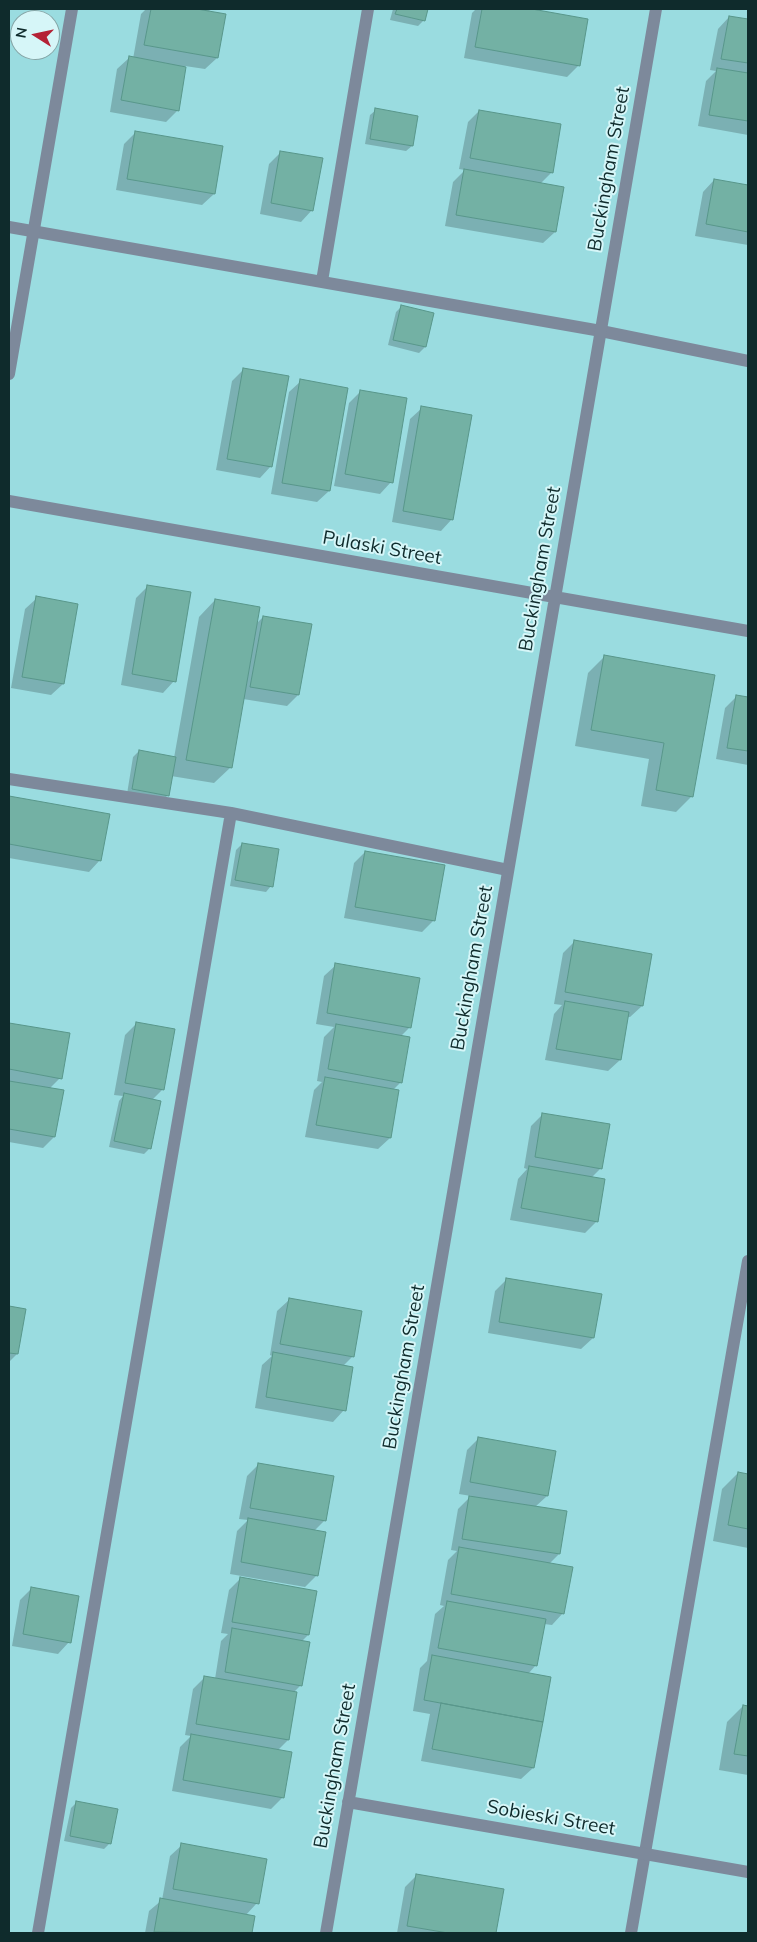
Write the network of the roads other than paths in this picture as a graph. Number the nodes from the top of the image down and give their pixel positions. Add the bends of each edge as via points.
1 (72, 9) edge
2 (368, 9) edge
3 (656, 9) edge
4 (9, 227) edge
5 (34, 231) junction
6 (322, 281) junction
7 (600, 331) junction
8 (748, 361) edge
9 (9, 374) edge
10 (9, 501) edge
11 (554, 598) junction
12 (748, 631) edge
13 (9, 779) edge
14 (230, 814) junction
15 (508, 870) junction
16 (748, 1261) edge
17 (348, 1802) junction
18 (645, 1852) junction
19 (748, 1872) edge
20 (38, 1933) edge
21 (326, 1933) edge
22 (631, 1933) edge

1 - 5 street
2 - 6 street
3 - 7 street, Buckingham Street
4 - 5 street
5 - 6 street
5 - 9 street
6 - 7 street
7 - 8 street
7 - 11 street, Buckingham Street
10 - 11 street, Pulaski Street
11 - 12 street, Pulaski Street
11 - 15 street, Buckingham Street
13 - 14 street
14 - 15 street
14 - 20 street
15 - 17 street, Buckingham Street
16 - 18 street
17 - 18 street, Sobieski Street
17 - 21 street, Buckingham Street
18 - 19 street, Sobieski Street
18 - 22 street

